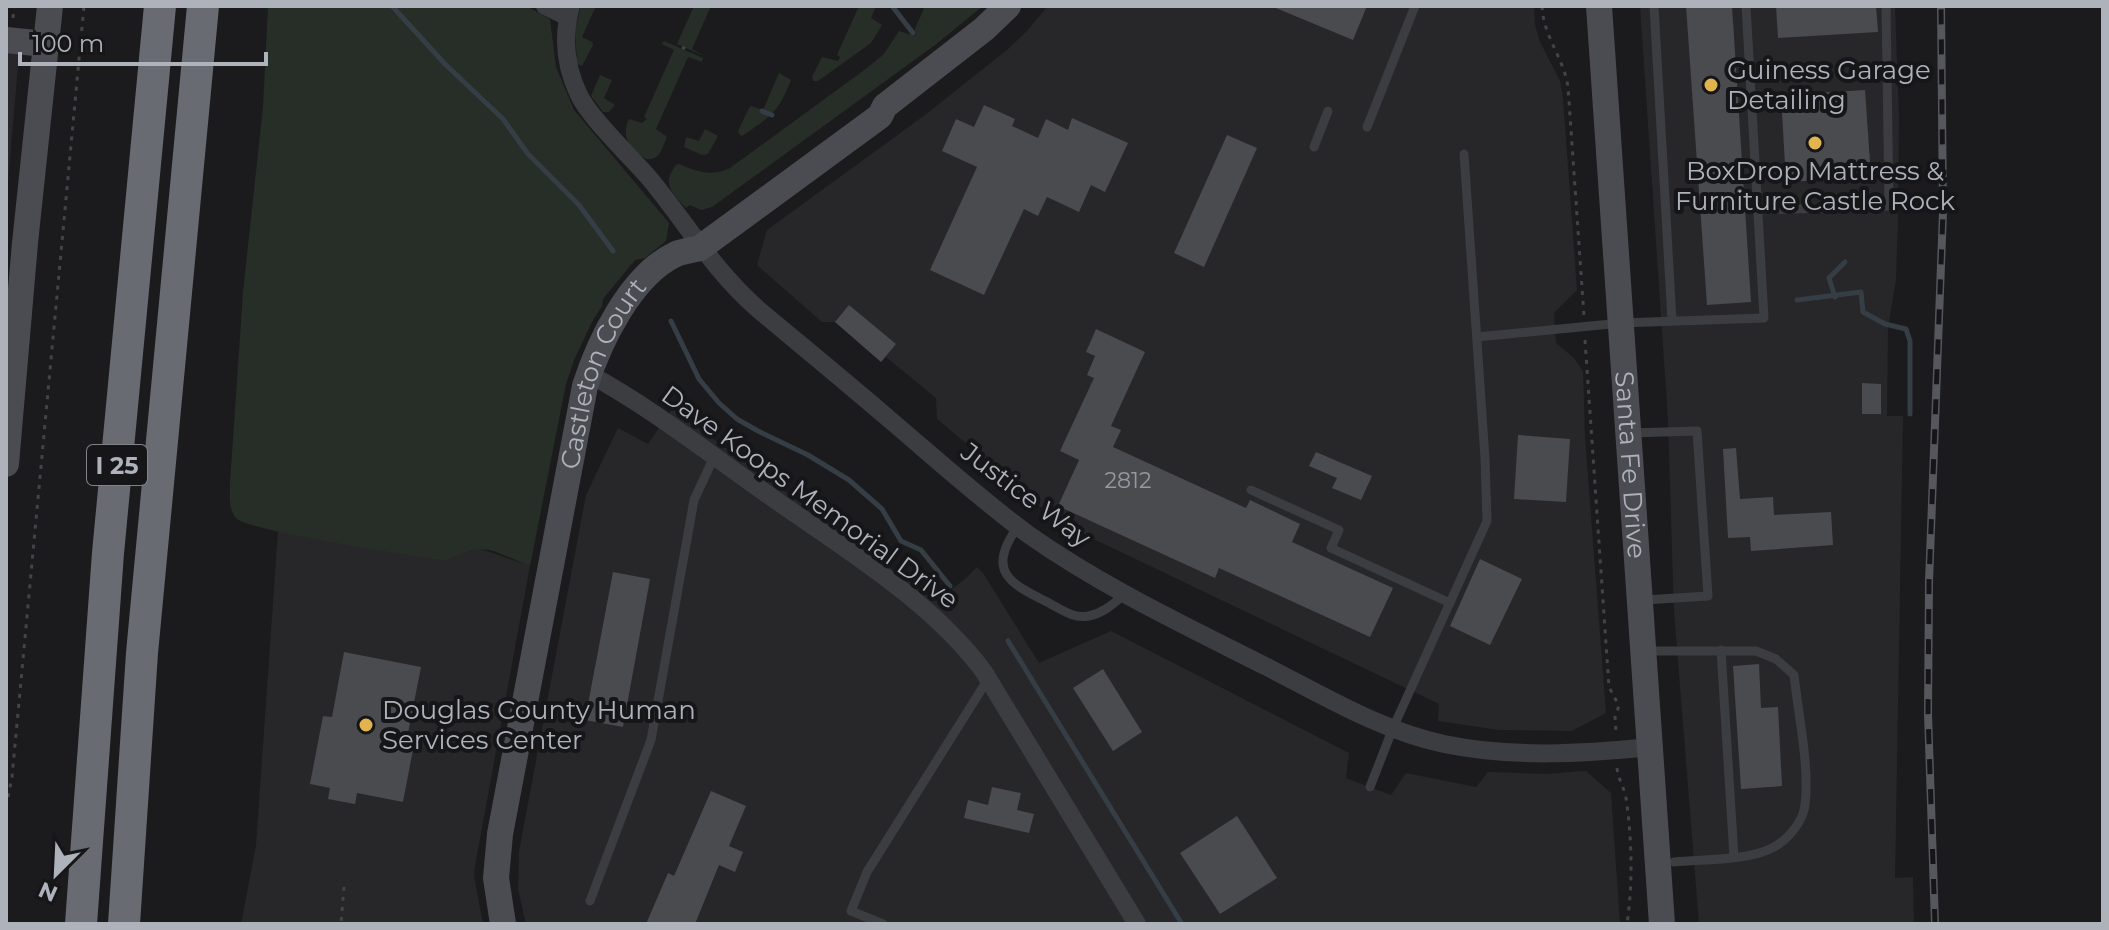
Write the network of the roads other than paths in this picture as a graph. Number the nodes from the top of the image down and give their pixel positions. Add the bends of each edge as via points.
1 (50, 6) edge
2 (160, 6) edge
3 (203, 6) edge
4 (545, 6) edge
5 (1008, 6) edge
6 (1415, 6) edge
7 (1599, 6) edge
8 (1654, 6) edge
9 (1746, 6) edge
10 (1886, 6) edge
11 (570, 11) edge
12 (10, 29) edge
13 (45, 44) junction
14 (1328, 111) dead end
15 (1367, 127) dead end
16 (1314, 147) dead end
17 (1464, 154) dead end
18 (1758, 210) junction
19 (700, 248) junction
20 (1672, 320) junction
21 (1621, 323) junction
22 (1477, 337) junction
23 (589, 374) junction
24 (1629, 433) junction
25 (714, 457) junction
26 (6, 464) edge
27 (1251, 490) dead end
28 (1018, 526) junction
29 (1125, 594) junction
30 (1640, 600) junction
31 (1450, 603) junction
32 (1721, 650) junction
33 (1643, 651) junction
34 (988, 678) junction
35 (1393, 728) junction
36 (1650, 747) junction
37 (1370, 787) dead end
38 (1734, 857) junction
39 (1674, 862) dead end
40 (590, 901) dead end
41 (81, 924) edge
42 (124, 924) edge
43 (503, 924) edge
44 (883, 924) edge
45 (1137, 924) edge
46 (1662, 924) edge

1 - 13 main road
2 - 41 highway, I 25 via 108,553
3 - 42 highway, I 25 via 142,653
4 - 11 street
5 - 19 main road, Castleton Court via 885,106 880,116
6 - 15 lane
7 - 21 main road, Santa Fe Drive
8 - 20 lane
9 - 18 lane
10 - 18 lane via 1889,206
11 - 19 street, Justice Way via 567,62 580,99 680,216
12 - 13 main road
13 - 26 main road
14 - 16 lane
17 - 22 lane
18 - 20 lane via 1764,318
19 - 23 main road, Castleton Court via 675,255 637,288 603,336
19 - 28 street, Justice Way via 759,310
20 - 21 lane
21 - 22 lane
21 - 24 main road, Santa Fe Drive
22 - 31 lane via 1487,521
23 - 25 street, Dave Koops Memorial Drive
23 - 43 main road, Castleton Court via 498,848
24 - 30 main road, Santa Fe Drive
24 - 30 lane via 1697,431 1708,596
25 - 34 street, Dave Koops Memorial Drive via 909,597 962,645
25 - 40 lane via 694,500 651,740
27 - 31 lane via 1339,530 1331,548
28 - 29 street, Justice Way
28 - 29 lane via 1002,559 1014,585 1073,616 1102,612
29 - 35 street, Justice Way
30 - 33 main road, Santa Fe Drive
31 - 35 lane
32 - 33 lane
32 - 38 lane
32 - 38 lane via 1756,651 1794,675 1805,774 1805,808 1794,831 1772,848
33 - 36 main road, Santa Fe Drive
34 - 44 lane via 867,872 851,911
34 - 45 street, Dave Koops Memorial Drive
35 - 36 street, Justice Way via 1486,750 1562,753
35 - 37 lane
36 - 46 main road, Santa Fe Drive
38 - 39 lane

